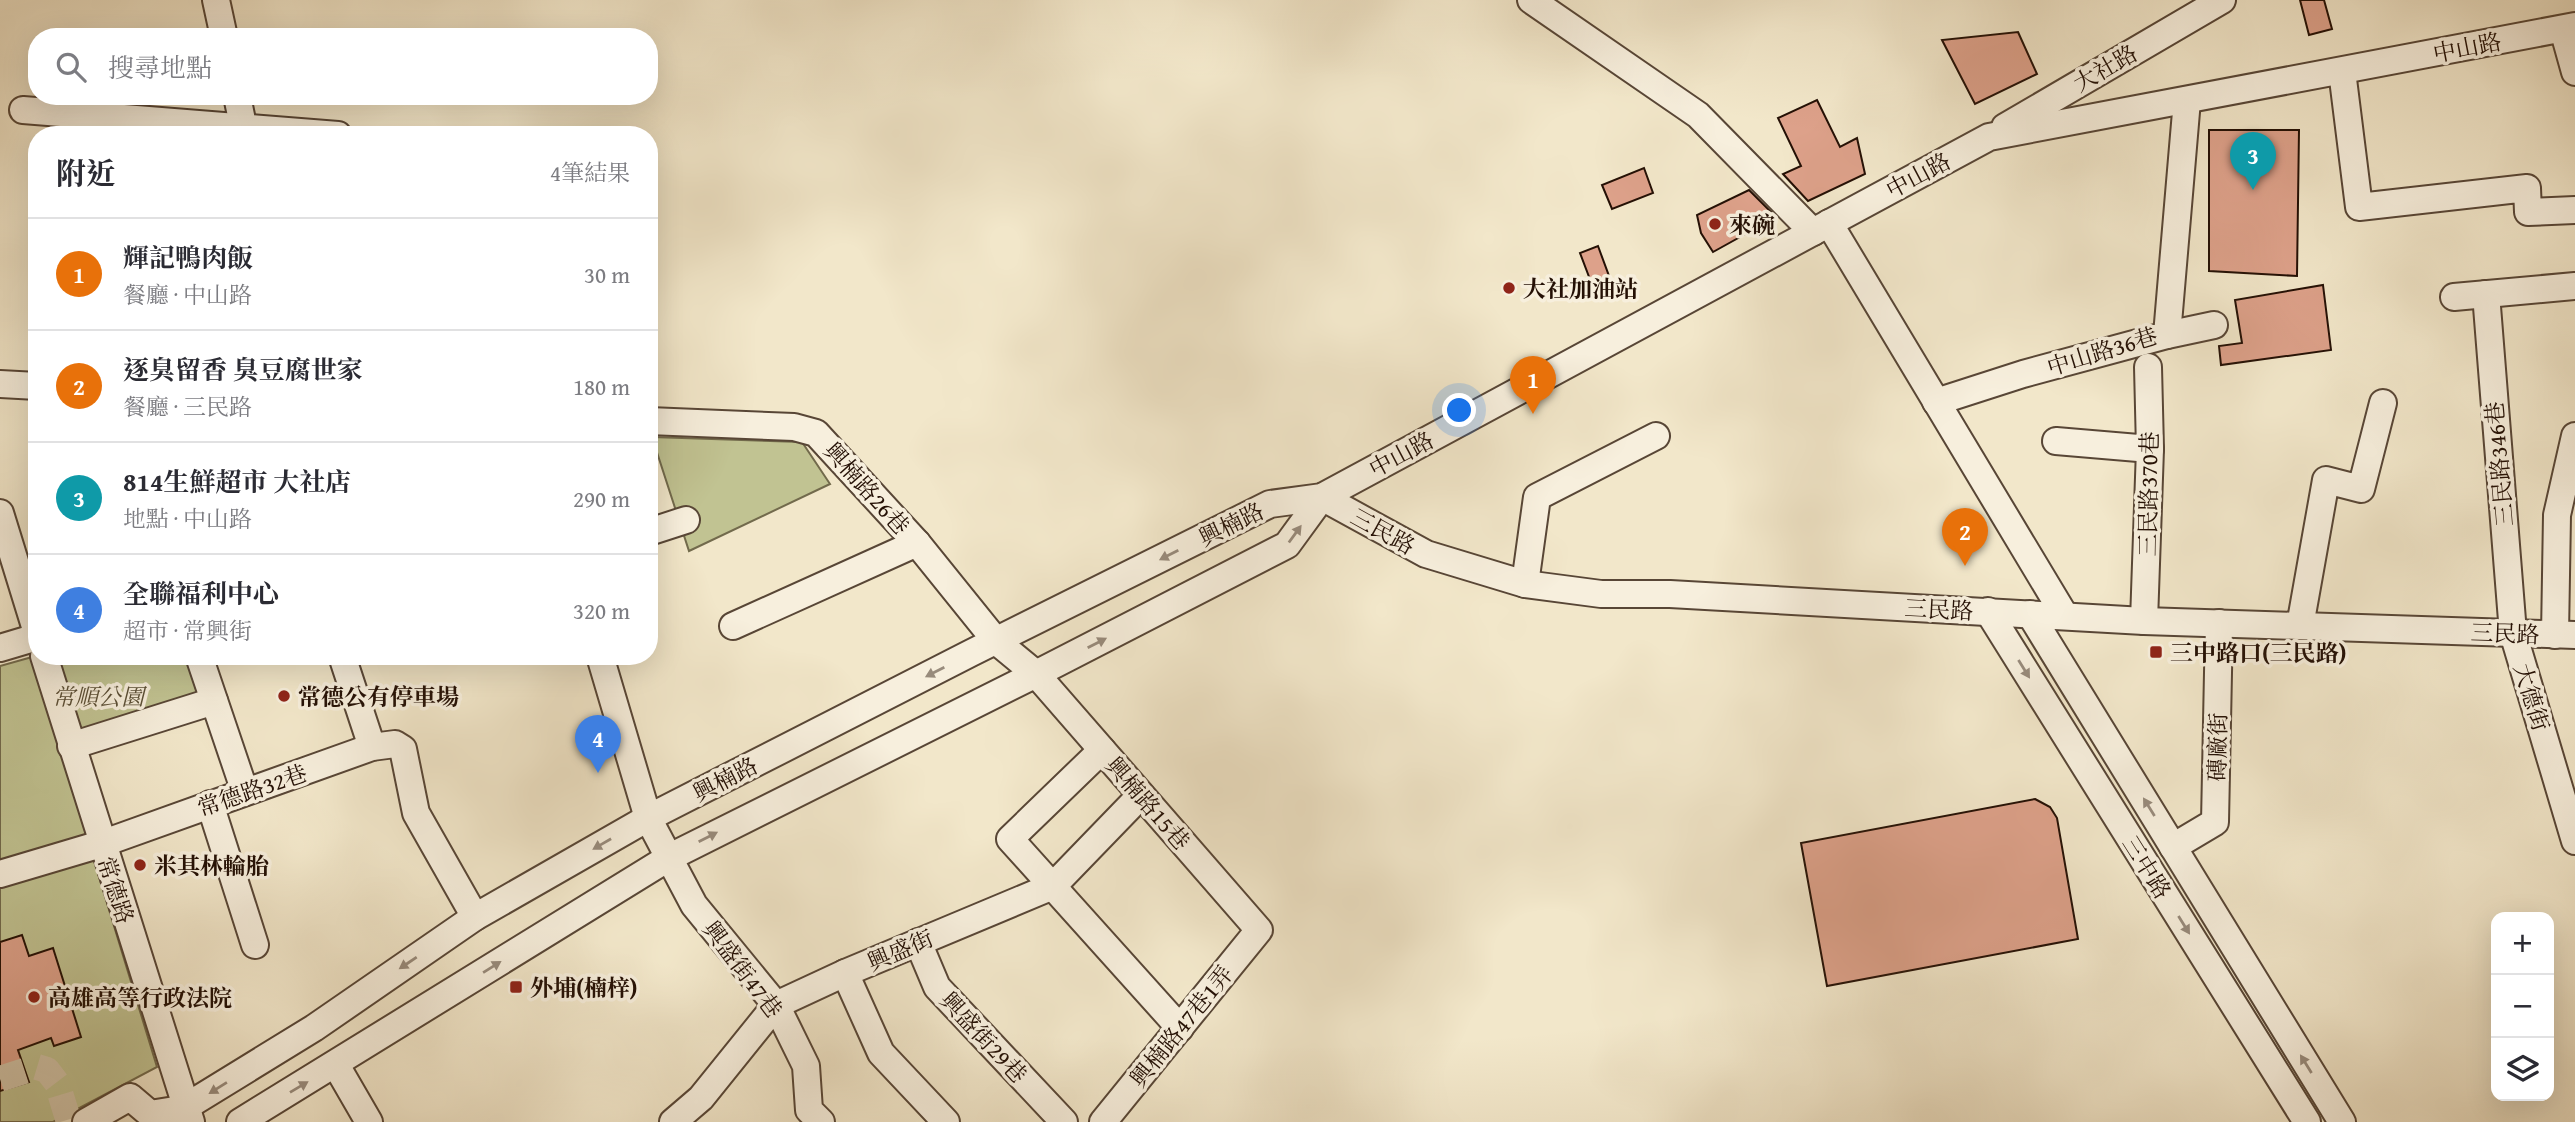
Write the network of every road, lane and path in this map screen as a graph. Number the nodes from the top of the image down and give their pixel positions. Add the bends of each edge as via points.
1 (216, 0) edge
2 (1531, 0) edge
3 (2222, 0) edge
4 (2569, 27) edge
5 (222, 28) edge
6 (2342, 71) junction
7 (2575, 72) edge
8 (2187, 100) junction
9 (239, 105) edge
10 (23, 110) dead end
11 (184, 126) edge
12 (243, 126) edge
13 (1989, 137) junction
14 (2575, 210) edge
15 (1821, 227) junction
16 (2575, 286) edge
17 (2486, 294) junction
18 (2454, 297) dead end
19 (2214, 325) dead end
20 (2166, 335) junction
21 (2148, 367) dead end
22 (0, 384) edge
23 (28, 386) edge
24 (1936, 401) junction
25 (2384, 402) dead end
26 (658, 421) edge
27 (1656, 436) dead end
28 (2575, 436) edge
29 (2056, 441) dead end
30 (2150, 449) junction
31 (1322, 496) junction
32 (0, 513) edge
33 (686, 520) dead end
34 (658, 529) edge
35 (917, 543) junction
36 (1525, 584) junction
37 (28, 605) edge
38 (1988, 611) junction
39 (2030, 614) junction
40 (2065, 616) junction
41 (2144, 621) junction
42 (2219, 623) junction
43 (733, 626) dead end
44 (2300, 626) junction
45 (2513, 633) junction
46 (2565, 635) edge
47 (28, 638) edge
48 (996, 641) junction
49 (0, 648) edge
50 (47, 665) edge
51 (202, 665) edge
52 (345, 665) edge
53 (603, 665) edge
54 (1036, 674) junction
55 (214, 701) junction
56 (71, 746) junction
57 (372, 747) junction
58 (1102, 750) junction
59 (245, 792) junction
60 (1141, 795) junction
61 (210, 804) junction
62 (648, 818) junction
63 (2575, 841) edge
64 (101, 844) junction
65 (2173, 847) junction
66 (670, 857) junction
67 (0, 874) edge
68 (1053, 887) junction
69 (475, 917) junction
70 (1259, 930) joint
71 (918, 942) junction
72 (255, 944) dead end
73 (845, 973) junction
74 (776, 1005) junction
75 (1180, 1028) junction
76 (336, 1065) junction
77 (188, 1115) edge
78 (678, 1120) edge
79 (86, 1122) edge
80 (161, 1122) edge
81 (240, 1122) edge
82 (369, 1122) edge
83 (821, 1122) edge
84 (946, 1122) edge
85 (1064, 1122) edge
86 (1103, 1122) edge
87 (2307, 1122) edge
88 (2342, 1122) edge

1 - 5 street
2 - 15 street via 1698,115
3 - 13 street, 大社路
4 - 6 street, 中山路
4 - 7 street
6 - 8 street, 中山路
6 - 14 street via 2359,207 2526,188 2528,212
8 - 13 street, 中山路
8 - 20 street, 中山路36巷
9 - 12 street
10 - 11 street
13 - 15 street, 中山路
15 - 24 street
15 - 31 street, 中山路
16 - 17 street
17 - 18 street
17 - 45 street, 三民路346巷
19 - 20 street
20 - 24 street, 中山路36巷
21 - 30 street, 三民路370巷
22 - 23 street
24 - 40 street
25 - 44 street via 2361,489 2326,480
26 - 35 street, 興楠路26巷 via 794,427 816,433
27 - 36 street via 1536,497
28 - 46 street via 2557,516
29 - 30 street
30 - 41 street, 三民路370巷
31 - 36 street, 三民路 via 1426,554
31 -> 48 street, 興楠路 via 1270,504
54 -> 31 street, 興楠路 via 1287,545
32 - 37 street
33 - 34 street
35 - 43 street
35 - 48 street, 興楠路26巷
36 - 38 street, 三民路 via 1601,594
38 - 39 street, 三民路
38 -> 87 street, 三中路
39 - 40 street, 三民路
65 -> 39 street
40 - 41 street, 三民路
41 - 42 street, 三民路
42 - 44 street, 三民路
42 - 65 street, 磚廠街 via 2215,822
44 - 45 street, 三民路
45 - 46 street, 三民路
45 - 63 street, 大德街
47 - 49 street
48 - 54 street, 興楠路26巷
48 -> 62 street, 興楠路
50 - 56 street, 常德路
51 - 55 street
52 - 57 street
53 - 62 street, 興盛街47巷
54 - 58 street, 興楠路15巷
66 -> 54 street, 興楠路
55 - 56 street
55 - 59 street
56 - 64 street, 常德路
57 - 59 street, 常德路32巷
57 - 69 street, 常德路32巷 via 395,744 403,749 416,813
58 - 60 street, 興楠路15巷
58 - 68 street via 1010,839
59 - 61 street, 常德路32巷
60 - 68 street, 興盛街
60 - 70 street, 興楠路15巷
61 - 64 street, 常德路32巷
61 - 72 street
62 - 66 street, 興盛街47巷
62 -> 69 street, 興楠路
64 - 67 street, 常德路32巷
64 - 77 street, 常德路
88 -> 65 street
66 - 74 street, 興盛街47巷 via 694,905
76 -> 66 street, 興楠路
68 - 71 street, 興盛街
68 - 75 street
69 -> 77 street, 興楠路
70 - 75 street, 興楠路47巷1弄
71 - 73 street, 興盛街
71 - 85 street, 興盛街29巷 via 937,988
73 - 74 street, 興盛街
73 - 84 street via 881,1054
74 - 78 street, 興盛街
74 - 83 street, 興盛街47巷 via 806,1066 809,1110
75 - 86 street, 興楠路47巷1弄
81 -> 76 street, 興楠路
76 - 82 street
77 - 79 street via 150,1114 130,1097
77 - 80 street, 興楠路

